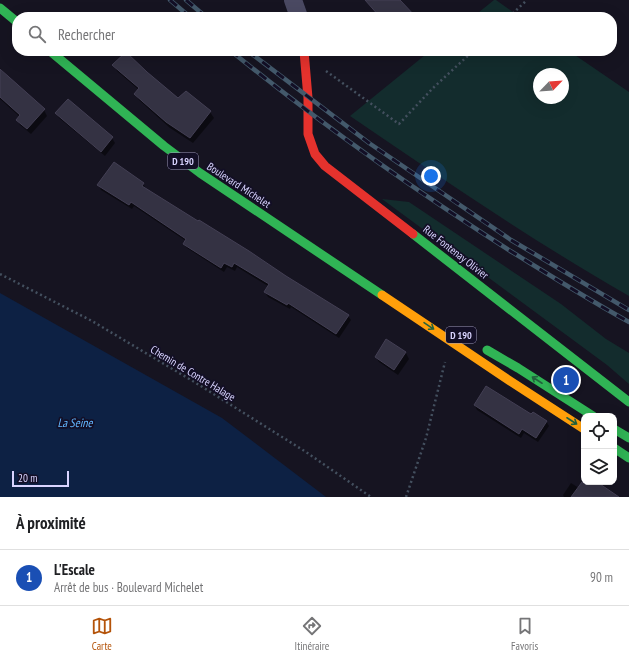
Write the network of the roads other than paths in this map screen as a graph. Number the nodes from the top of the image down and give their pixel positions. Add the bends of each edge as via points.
1 (292, 0) edge
2 (0, 8) edge
3 (297, 12) edge
4 (12, 18) edge
5 (56, 56) edge
6 (304, 56) edge
7 (327, 257) junction
8 (436, 320) dead end
9 (477, 344) dead end
10 (629, 402) edge
11 (588, 413) edge
12 (581, 427) edge
13 (617, 431) edge
14 (629, 438) edge
15 (616, 449) edge
16 (629, 458) edge

1 - 3 street
2 - 4 main road
5 - 7 main road, Boulevard Michelet / D 190 via 176,156
6 - 10 main road, Rue Fontenay Olivier via 308,134 315,154 325,166
7 - 8 main road, Boulevard Michelet / D 190
7 -> 12 main road, Boulevard Michelet / D 190
11 -> 9 main road, D 190
13 - 14 main road
15 - 16 main road

